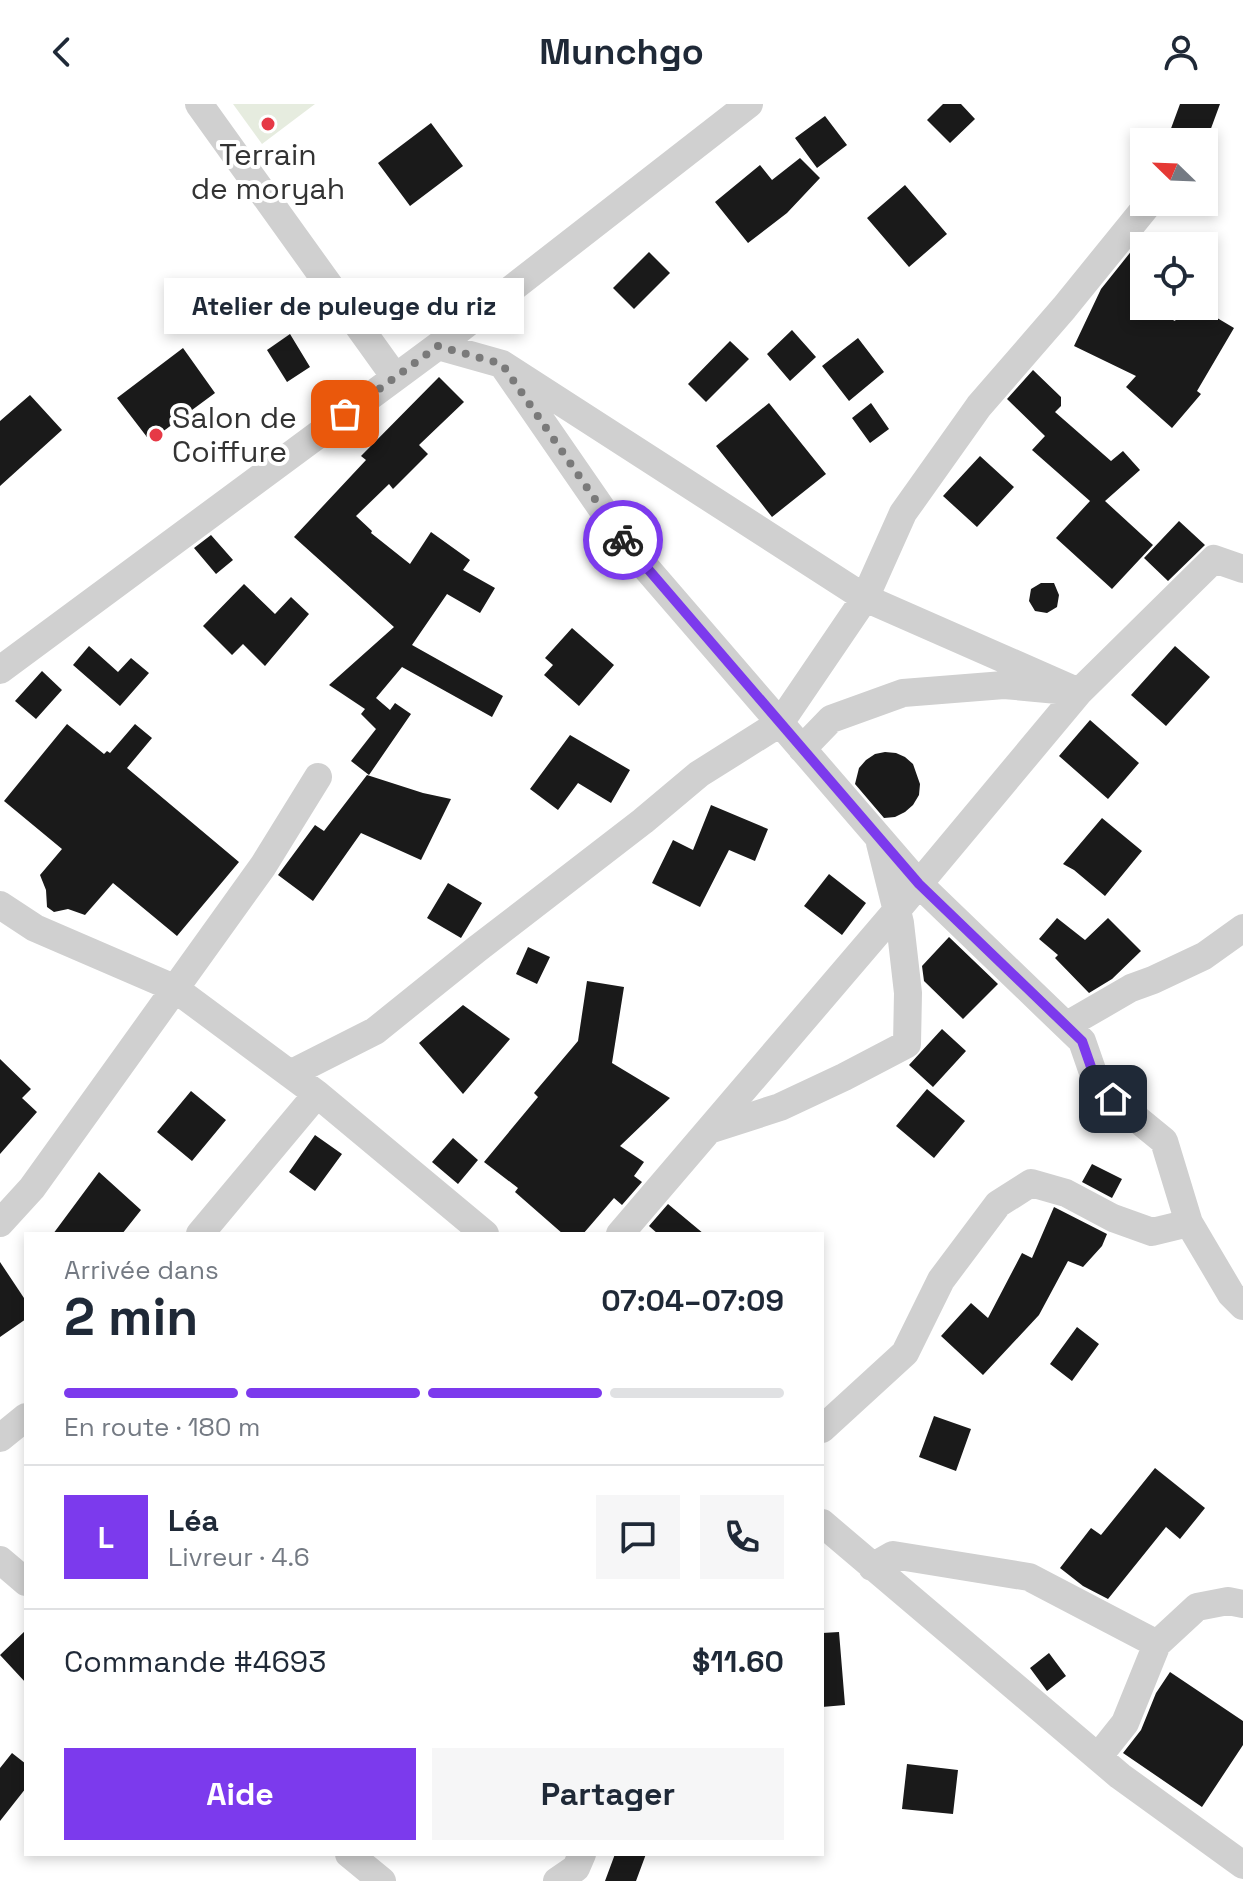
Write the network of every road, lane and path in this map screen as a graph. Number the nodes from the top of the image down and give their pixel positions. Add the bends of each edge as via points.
1 (199, 104) edge
2 (749, 104) edge
3 (1139, 216) edge
4 (438, 346) junction
5 (502, 364) junction
6 (395, 377) junction
7 (1243, 569) edge
8 (865, 598) junction
9 (0, 670) edge
10 (1079, 692) junction
11 (780, 723) junction
12 (802, 749) junction
13 (318, 777) dead end
14 (879, 838) junction
15 (919, 884) junction
16 (0, 905) edge
17 (897, 910) junction
18 (1243, 928) edge
19 (174, 988) junction
20 (1067, 1025) junction
21 (290, 1074) junction
22 (317, 1094) junction
23 (709, 1130) junction
24 (0, 1223) edge
25 (1189, 1223) junction
26 (202, 1232) edge
27 (483, 1232) edge
28 (622, 1232) edge
29 (1243, 1306) edge
30 (24, 1419) edge
31 (824, 1427) edge
32 (0, 1438) edge
33 (824, 1525) edge
34 (0, 1560) edge
35 (872, 1567) junction
36 (24, 1580) edge
37 (1243, 1604) edge
38 (1157, 1644) junction
39 (1098, 1757) junction
40 (351, 1856) edge
41 (581, 1856) edge
42 (1243, 1865) edge
43 (382, 1881) edge
44 (557, 1881) edge

1 - 6 street
2 - 4 street
3 - 8 street via 979,406 903,513
4 - 5 street
4 - 6 street
5 - 8 street
5 - 11 street via 629,548
6 - 9 street
7 - 10 street via 1214,559
8 - 10 street
8 - 11 street
10 - 12 street via 1004,685 903,693 831,719
10 - 15 street
11 - 12 street
11 - 21 street via 699,774 375,1031
12 - 14 street
13 - 19 street via 263,866
14 - 15 street
14 - 17 street
15 - 17 street
15 - 20 street
16 - 19 street via 35,928
17 - 23 street
17 - 23 street via 908,993 907,1044 780,1107
18 - 20 street via 1204,956 1131,988
19 - 21 street
19 - 24 street via 32,1188
20 - 25 street via 1082,1041 1098,1087 1164,1141
21 - 22 street
22 - 26 street
22 - 27 street
23 - 28 street
25 - 29 street
25 - 31 street via 1152,1232 1031,1183 998,1204 941,1280 905,1353
30 - 32 street
33 - 35 street
34 - 36 street
35 - 38 street via 893,1555 1029,1577
35 - 39 street
37 - 38 street via 1197,1607
38 - 39 street via 1125,1723
39 - 42 street
40 - 43 street
41 - 44 street via 576,1868

